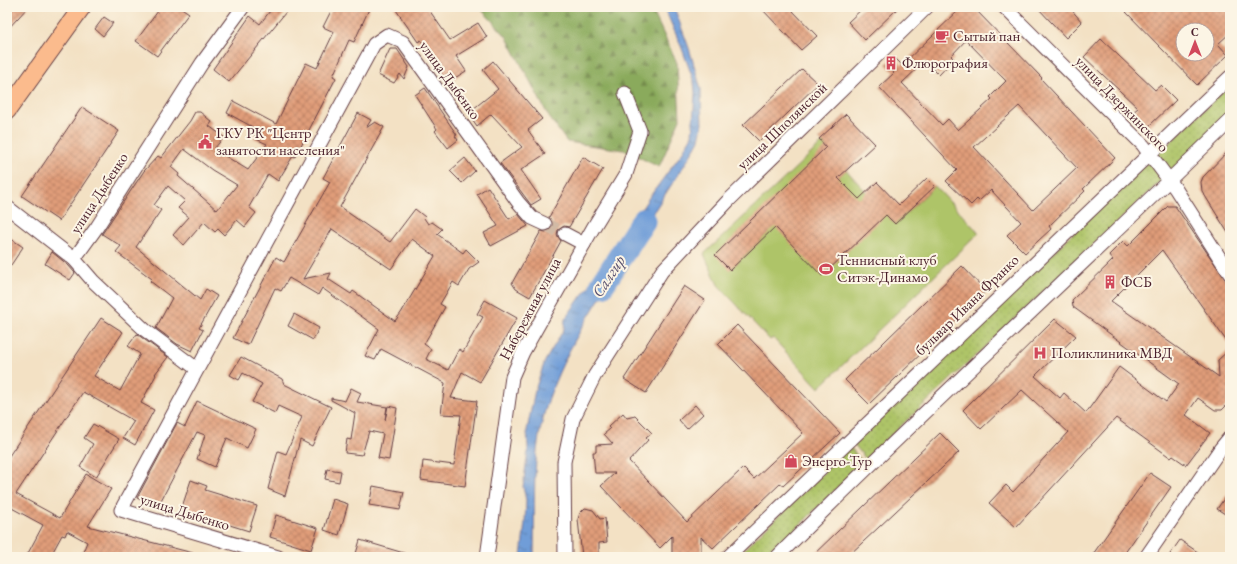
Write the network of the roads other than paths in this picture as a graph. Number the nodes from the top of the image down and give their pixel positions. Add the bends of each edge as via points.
1 (82, 7) edge
2 (243, 7) edge
3 (927, 7) edge
4 (1004, 7) edge
5 (1230, 77) edge
6 (625, 92) dead end
7 (7, 111) edge
8 (1230, 121) edge
9 (1150, 154) junction
10 (1169, 181) junction
11 (7, 207) edge
12 (545, 224) tunnel mouth
13 (565, 234) tunnel mouth
14 (584, 244) junction
15 (74, 259) junction
16 (1230, 274) edge
17 (197, 369) junction
18 (1230, 437) edge
19 (278, 557) edge
20 (486, 557) edge
21 (565, 557) edge
22 (728, 557) edge
23 (777, 557) edge
24 (1146, 557) edge

1 - 7 main road
2 - 15 street, улица Дыбенко via 202,63
3 - 21 street, улица Шполянской via 728,201 662,271 595,376 573,419 564,462
4 - 9 street, улица Дзержинского via 1144,145
5 - 9 street, бульвар Ивана Франко
6 - 14 street, Набережная улица via 640,131 626,174
8 - 10 street
9 - 10 street, улица Дзержинского
9 - 22 street, бульвар Ивана Франко
10 - 16 street, улица Дзержинского
10 - 23 street via 868,465
11 - 15 street
12 - 17 street, улица Дыбенко via 532,218 518,202 403,42 387,35 374,44
13 - 14 street
14 - 20 street, Набережная улица via 523,352 512,377
15 - 17 street via 145,330
17 - 19 street, улица Дыбенко via 121,510
18 - 24 street

